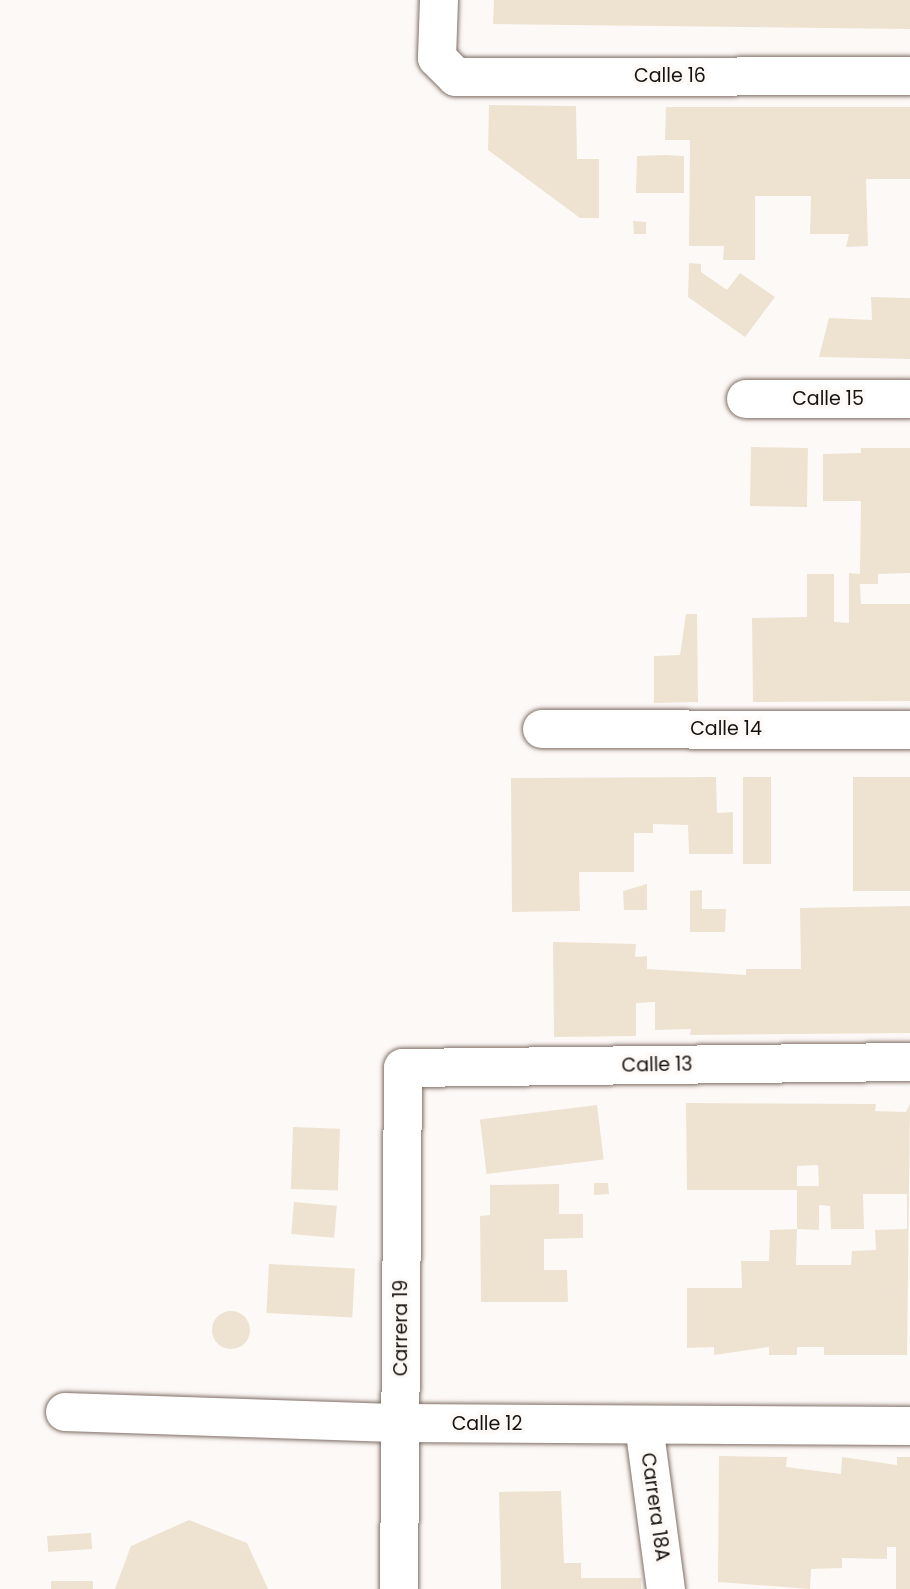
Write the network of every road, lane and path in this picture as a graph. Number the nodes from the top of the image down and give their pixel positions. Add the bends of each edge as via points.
1 (439, 0) edge
2 (910, 76) edge
3 (746, 399) dead end
4 (910, 399) edge
5 (542, 729) dead end
6 (910, 730) edge
7 (910, 1062) edge
8 (403, 1068) joint
9 (65, 1412) dead end
10 (401, 1423) junction
11 (644, 1425) junction
12 (910, 1426) edge
13 (399, 1589) edge
14 (666, 1589) edge

1 - 2 street, Calle 16 via 437,58 457,77
3 - 4 street, Calle 15
5 - 6 street, Calle 14
7 - 8 street, Calle 13
8 - 10 street, Carrera 19
9 - 10 street, Calle 12
10 - 11 street, Calle 12
10 - 13 street, Carrera 19
11 - 12 street, Calle 12
11 - 14 street, Carrera 18A

